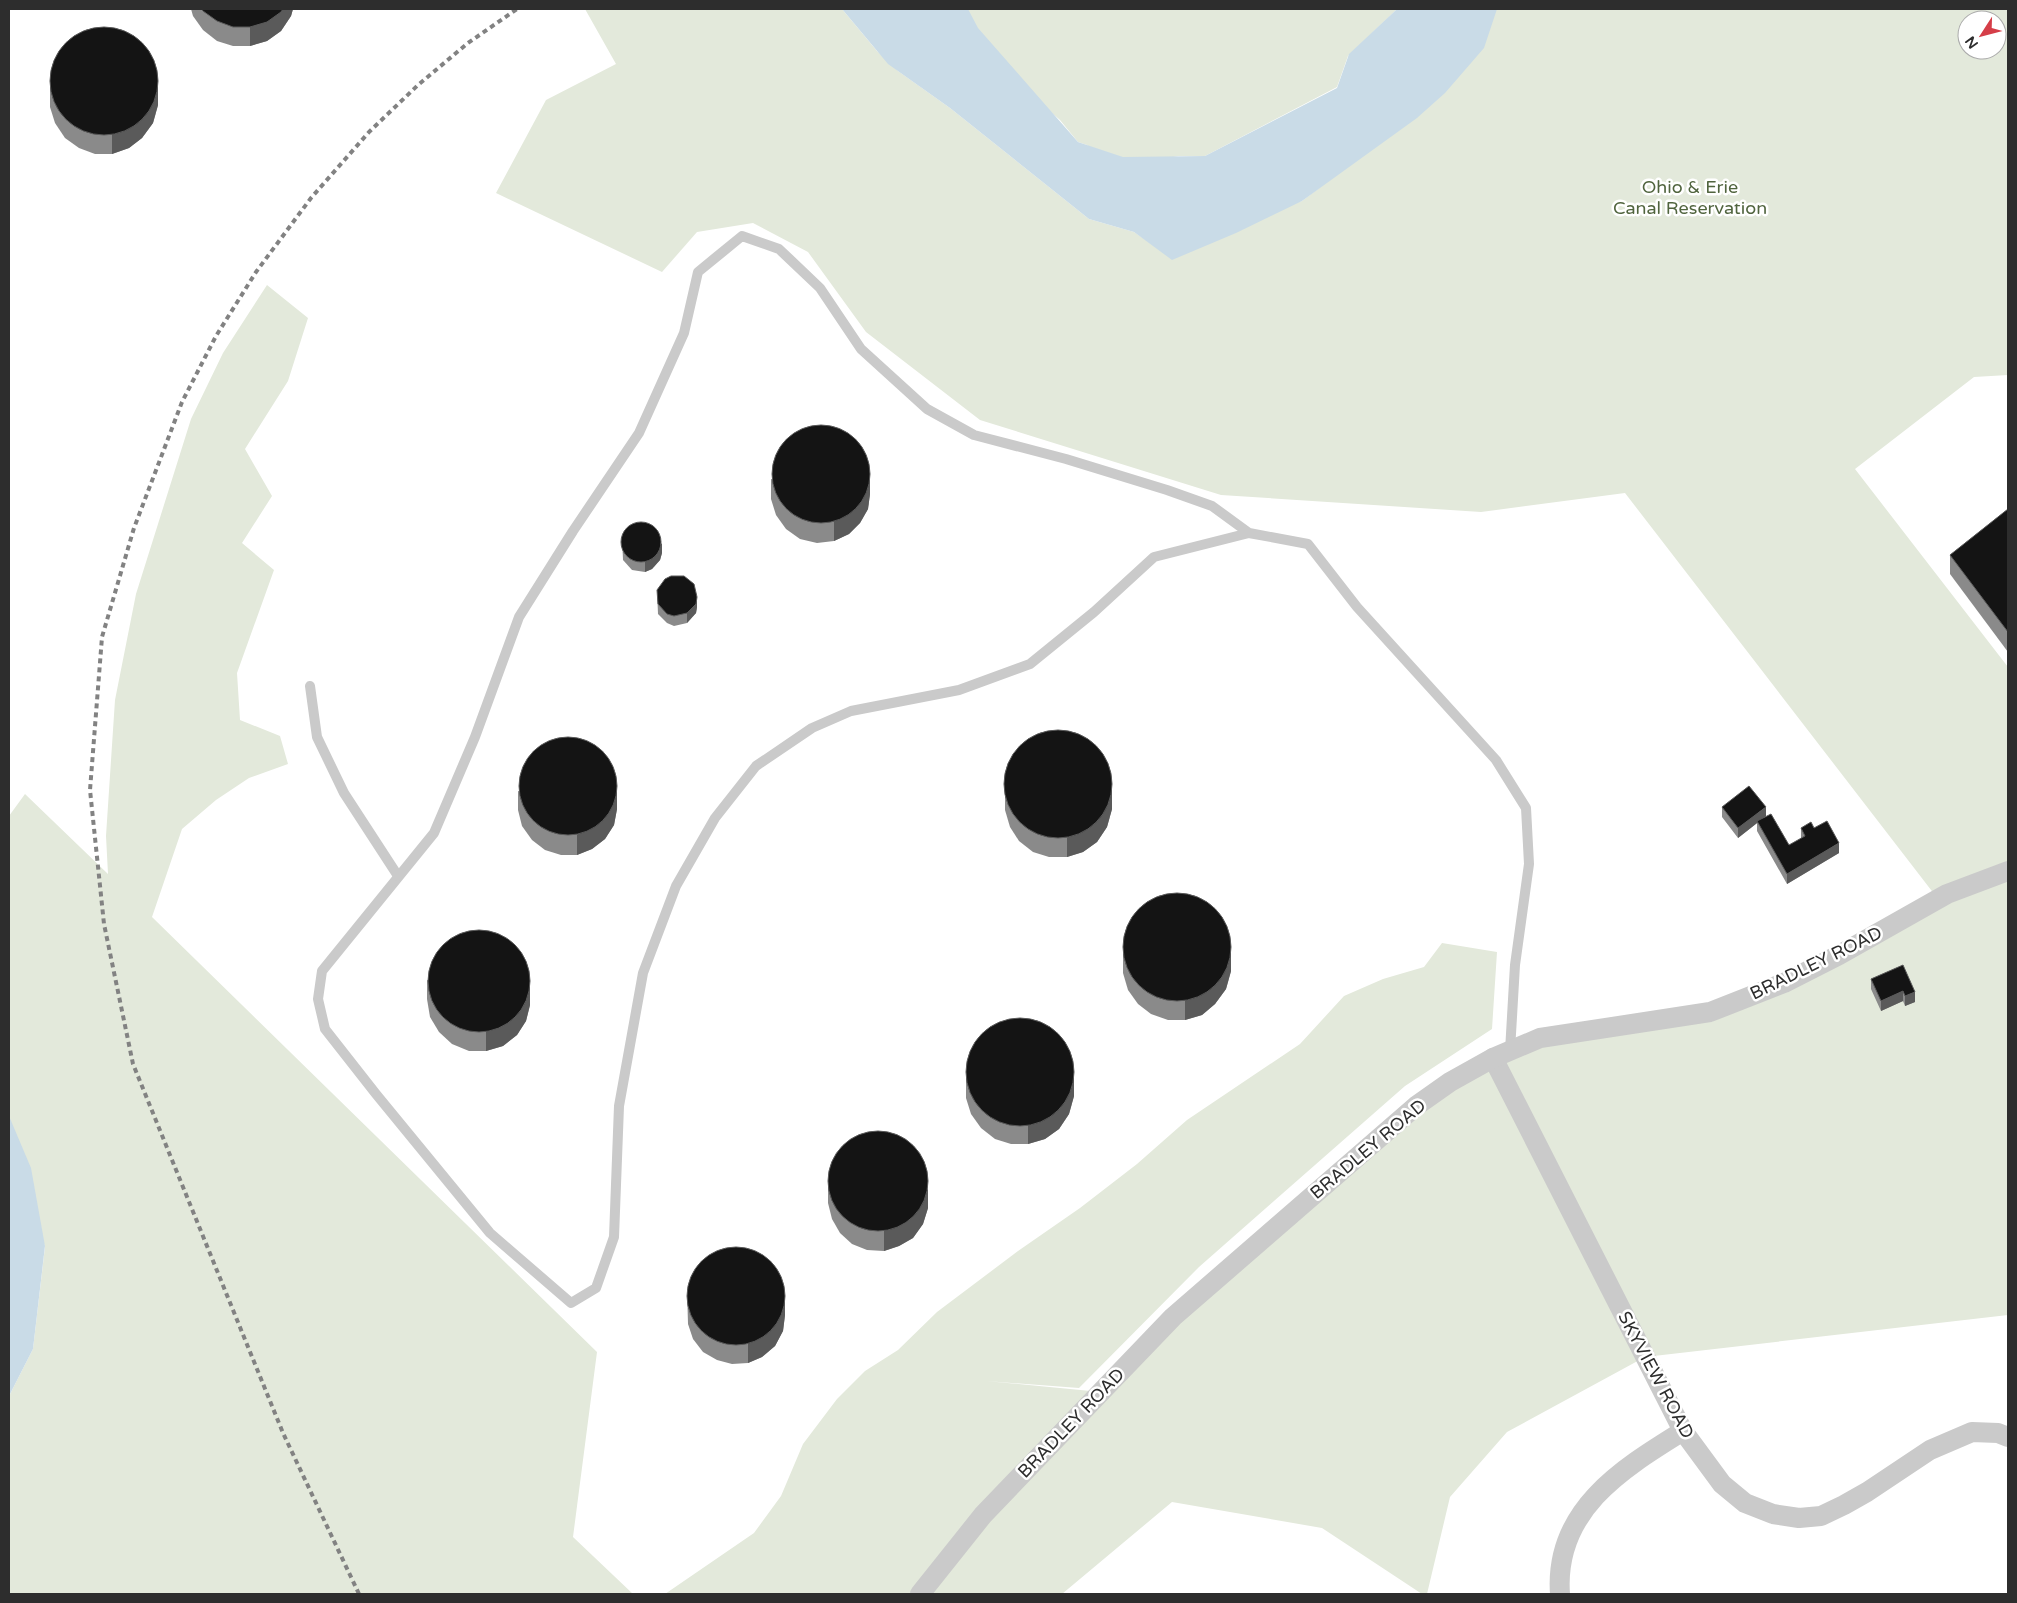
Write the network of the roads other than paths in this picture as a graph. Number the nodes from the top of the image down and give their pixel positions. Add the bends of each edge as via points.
1 (1249, 533) junction
2 (310, 686) dead end
3 (2008, 871) edge
4 (398, 876) junction
5 (1502, 1055) junction
6 (1683, 1431) junction
7 (2008, 1437) edge
8 (920, 1594) edge
9 (1560, 1594) edge

1 - 4 lane via 1212,506 1075,462 974,435 927,410 861,349 820,288 779,248 742,236 698,272 684,333 639,433 519,617 434,833
1 - 4 lane via 1154,557 1030,664 959,690 851,711 812,728 756,766 715,818 676,886 643,973 619,1106 614,1237 596,1288 571,1303 490,1232 325,1029 318,999 322,971
1 - 5 lane via 1308,544 1357,607 1496,760 1526,808 1529,864
2 - 4 lane via 317,737 344,793
3 - 5 street, BRADLEY ROAD via 1938,899 1784,983 1710,1012 1540,1038
5 - 6 street, SKYVIEW ROAD
5 - 8 street, BRADLEY ROAD via 1450,1082 1416,1106 1173,1317 983,1514
6 - 7 street, SKYVIEW ROAD via 1722,1484 1745,1503 1773,1514 1799,1518 1821,1516 1844,1505 1930,1450 1972,1432 1998,1433
6 - 9 street via 1640,1458 1603,1487 1581,1512 1566,1542 1559,1576

